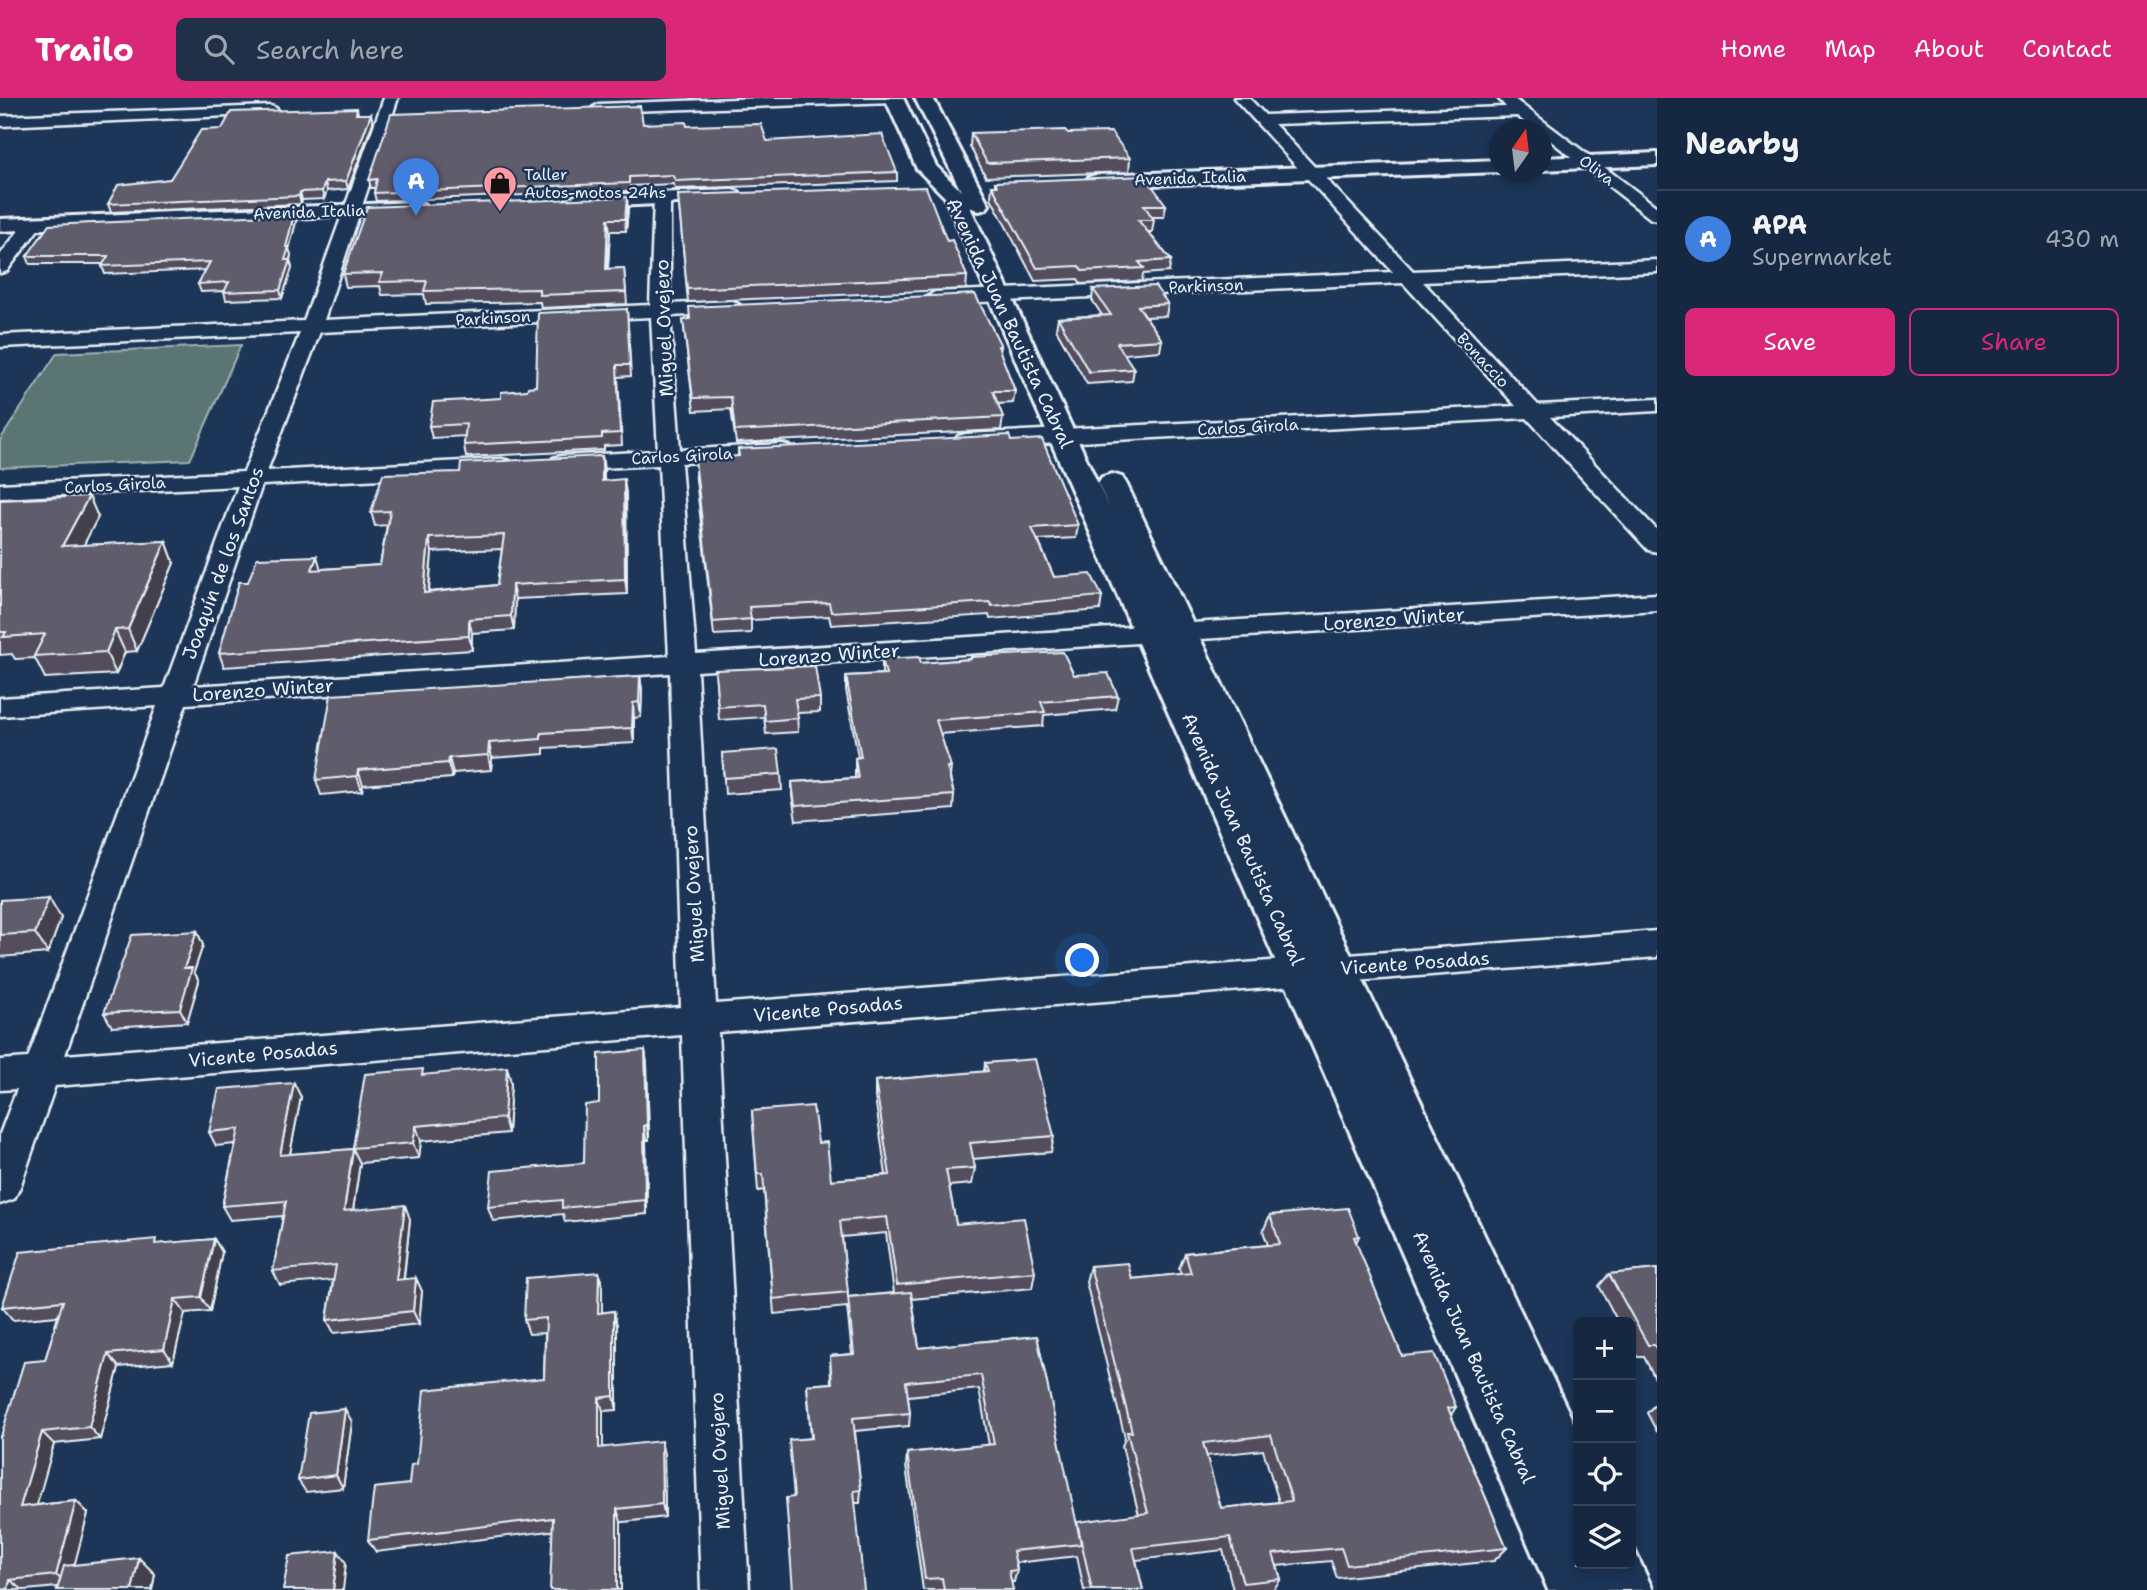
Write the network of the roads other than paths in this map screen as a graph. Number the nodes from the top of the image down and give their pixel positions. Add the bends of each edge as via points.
1 (894, 98) edge
2 (924, 98) edge
3 (1241, 98) edge
4 (1504, 98) edge
5 (387, 109) edge
6 (580, 109) edge
7 (290, 111) edge
8 (1522, 111) junction
9 (1260, 120) junction
10 (0, 121) edge
11 (1657, 159) edge
12 (1586, 162) junction
13 (1552, 164) edge
14 (1489, 166) edge
15 (1310, 173) junction
16 (1076, 182) edge
17 (957, 186) junction
18 (758, 195) edge
19 (662, 199) junction
20 (558, 203) edge
21 (440, 207) edge
22 (350, 211) junction
23 (1657, 215) edge
24 (33, 224) junction
25 (0, 225) edge
26 (1657, 266) edge
27 (0, 267) edge
28 (1405, 278) junction
29 (1011, 294) junction
30 (918, 298) edge
31 (755, 306) edge
32 (660, 311) junction
33 (312, 327) junction
34 (0, 341) edge
35 (1657, 405) edge
36 (1531, 412) junction
37 (1081, 416) junction
38 (1063, 436) junction
39 (941, 442) edge
40 (806, 450) edge
41 (671, 457) junction
42 (253, 478) junction
43 (0, 491) edge
44 (1657, 545) edge
45 (1657, 603) edge
46 (1167, 634) junction
47 (684, 664) junction
48 (175, 696) junction
49 (0, 707) edge
50 (1657, 944) edge
51 (1320, 970) junction
52 (700, 1019) junction
53 (40, 1072) junction
54 (0, 1075) edge
55 (0, 1187) edge
56 (1573, 1483) edge
57 (1613, 1569) edge
58 (726, 1590) edge
59 (1578, 1590) edge
60 (1623, 1590) edge

1 - 6 street
1 - 17 main road, Avenida Juan Bautista Cabral via 926,169
2 - 17 main road, Avenida Juan Bautista Cabral
3 - 9 street, Bonaccio
4 - 8 street, Oliva
5 - 22 street, Joaquín de los Santos
7 - 10 street
8 - 9 street
8 - 12 street, Oliva
9 - 15 street, Bonaccio
11 - 12 main road
12 - 13 main road
12 - 23 street, Oliva
14 - 15 main road, Avenida Italia
15 - 16 main road, Avenida Italia
15 - 28 street, Bonaccio
17 - 29 main road, Avenida Juan Bautista Cabral via 954,195
18 - 19 main road
19 - 20 main road
19 - 32 street, Miguel Ovejero
21 - 22 main road, Avenida Italia
22 - 24 main road, Avenida Italia
22 - 33 street, Joaquín de los Santos
24 - 25 main road, Avenida Italia
24 - 27 street
26 - 28 street, Parkinson
28 - 29 street, Parkinson
28 - 36 street, Bonaccio
29 - 30 street, Parkinson
29 - 37 main road, Avenida Juan Bautista Cabral
29 - 38 main road, Avenida Juan Bautista Cabral
31 - 32 street, Parkinson
32 - 33 street, Parkinson
32 - 41 street, Miguel Ovejero
33 - 34 street, Parkinson
33 - 42 street, Joaquín de los Santos
35 - 36 street, Carlos Girola
36 - 37 street, Carlos Girola
36 - 44 street, Bonaccio
37 - 38 street, Carlos Girola
37 - 46 main road, Avenida Juan Bautista Cabral
38 - 39 street, Carlos Girola
38 - 46 main road, Avenida Juan Bautista Cabral
40 - 41 street, Carlos Girola
41 - 42 street, Carlos Girola
41 - 47 street, Miguel Ovejero
42 - 43 street, Carlos Girola
42 - 48 street, Joaquín de los Santos
45 - 46 street, Lorenzo Winter
46 - 47 street, Lorenzo Winter
46 - 51 main road, Avenida Juan Bautista Cabral
47 - 48 street, Lorenzo Winter
47 - 52 street, Miguel Ovejero
48 - 49 street, Lorenzo Winter
48 - 53 street, Joaquín de los Santos
50 - 51 street, Vicente Posadas
51 - 52 street, Vicente Posadas
51 - 56 main road, Avenida Juan Bautista Cabral
51 - 59 main road, Avenida Juan Bautista Cabral
52 - 53 street, Vicente Posadas
52 - 58 street, Miguel Ovejero
53 - 54 street, Vicente Posadas
53 - 55 street, Joaquín de los Santos
57 - 60 main road

